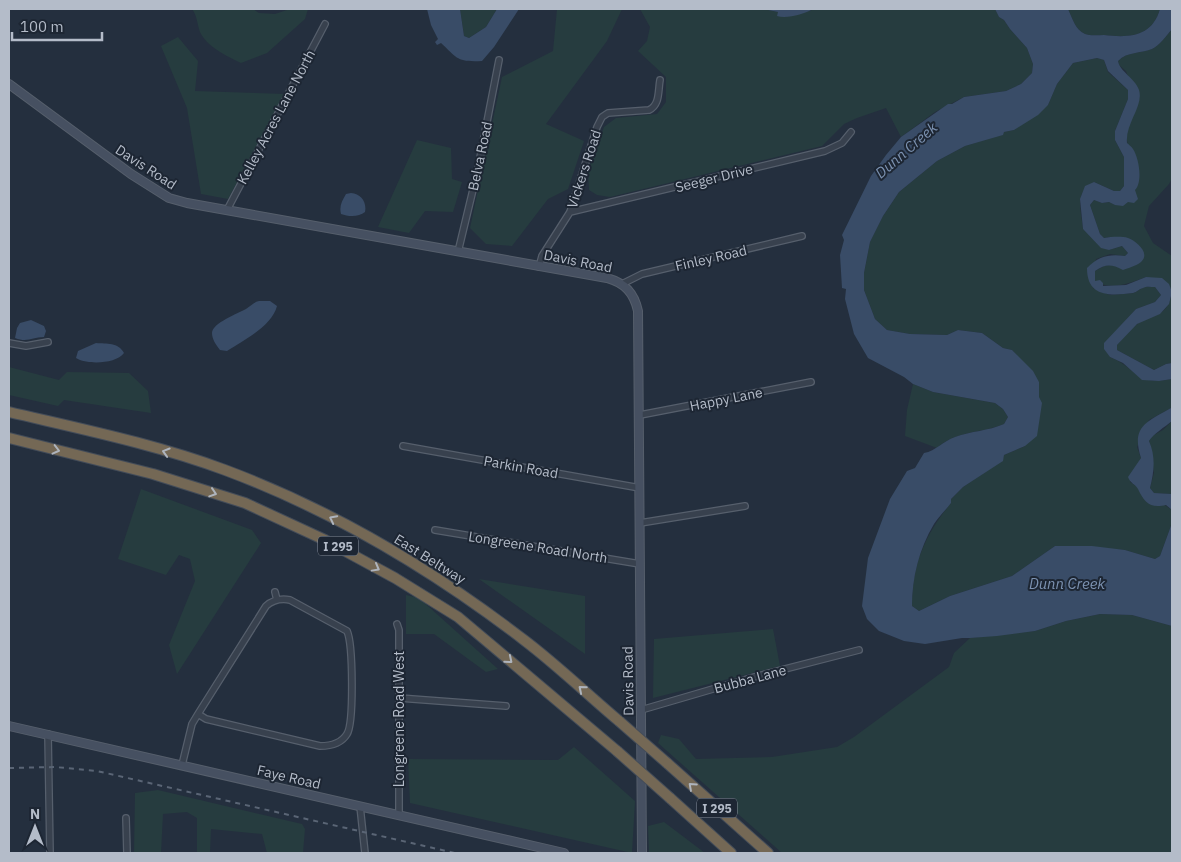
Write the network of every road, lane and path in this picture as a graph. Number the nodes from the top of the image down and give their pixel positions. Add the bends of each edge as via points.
1 (325, 24) dead end
2 (499, 60) dead end
3 (660, 80) dead end
4 (9, 84) edge
5 (851, 132) dead end
6 (227, 210) junction
7 (570, 212) junction
8 (802, 236) dead end
9 (458, 252) junction
10 (539, 266) junction
11 (622, 284) junction
12 (48, 342) dead end
13 (9, 343) edge
14 (811, 382) dead end
15 (9, 412) edge
16 (640, 415) junction
17 (9, 438) edge
18 (403, 446) dead end
19 (640, 488) junction
20 (745, 506) dead end
21 (640, 523) junction
22 (435, 530) dead end
23 (640, 564) junction
24 (275, 592) dead end
25 (277, 600) junction
26 (396, 624) dead end
27 (860, 650) dead end
28 (399, 698) junction
29 (506, 706) dead end
30 (641, 710) junction
31 (198, 714) junction
32 (9, 726) edge
33 (48, 734) junction
34 (342, 740) junction
35 (346, 746) dead end
36 (182, 765) junction
37 (360, 806) junction
38 (399, 815) junction
39 (126, 818) dead end
40 (50, 853) edge
41 (126, 853) edge
42 (365, 853) edge
43 (564, 853) edge
44 (642, 853) edge
45 (730, 853) edge
46 (768, 853) edge

1 - 6 street, Kelley Acres Lane North
2 - 9 street, Belva Road
3 - 7 street, Vickers Road via 653,108 608,113 602,118
4 - 6 street, Davis Road via 160,193 187,203
5 - 7 street, Seeger Drive via 842,143 825,151
6 - 9 street, Davis Road
7 - 10 street, Vickers Road
8 - 11 street, Finley Road via 642,274
9 - 10 street, Davis Road
10 - 11 street, Davis Road via 608,278
11 - 16 street, Davis Road via 634,296 638,311
12 - 13 street via 26,346
14 - 16 street, Happy Lane
46 -> 15 highway, East Beltway / I 295, bridge via 524,640 448,586 371,538 289,497 224,470 150,447
16 - 19 street, Davis Road
17 -> 45 highway, I 295, bridge via 153,474 245,503 325,540 395,578 458,617 617,751
18 - 19 street, Parkin Road
19 - 21 street, Davis Road
20 - 21 street
21 - 23 street, Davis Road
22 - 23 street, Longreene Road North
23 - 30 street, Davis Road
24 - 25 street
25 - 31 street via 266,606
25 - 34 street via 290,600 341,627 350,637 351,722
26 - 28 street, Longreene Road West via 399,630
27 - 30 street, Bubba Lane
28 - 29 street
28 - 38 street, Longreene Road West
30 - 44 street, Davis Road
31 - 34 street via 206,719 320,746
31 - 36 street via 192,724
32 - 33 street, Faye Road
33 - 36 street, Faye Road
33 - 40 street
34 - 35 street
36 - 37 street, Faye Road
37 - 38 street, Faye Road
37 - 42 street
38 - 43 street, Faye Road
39 - 41 street

